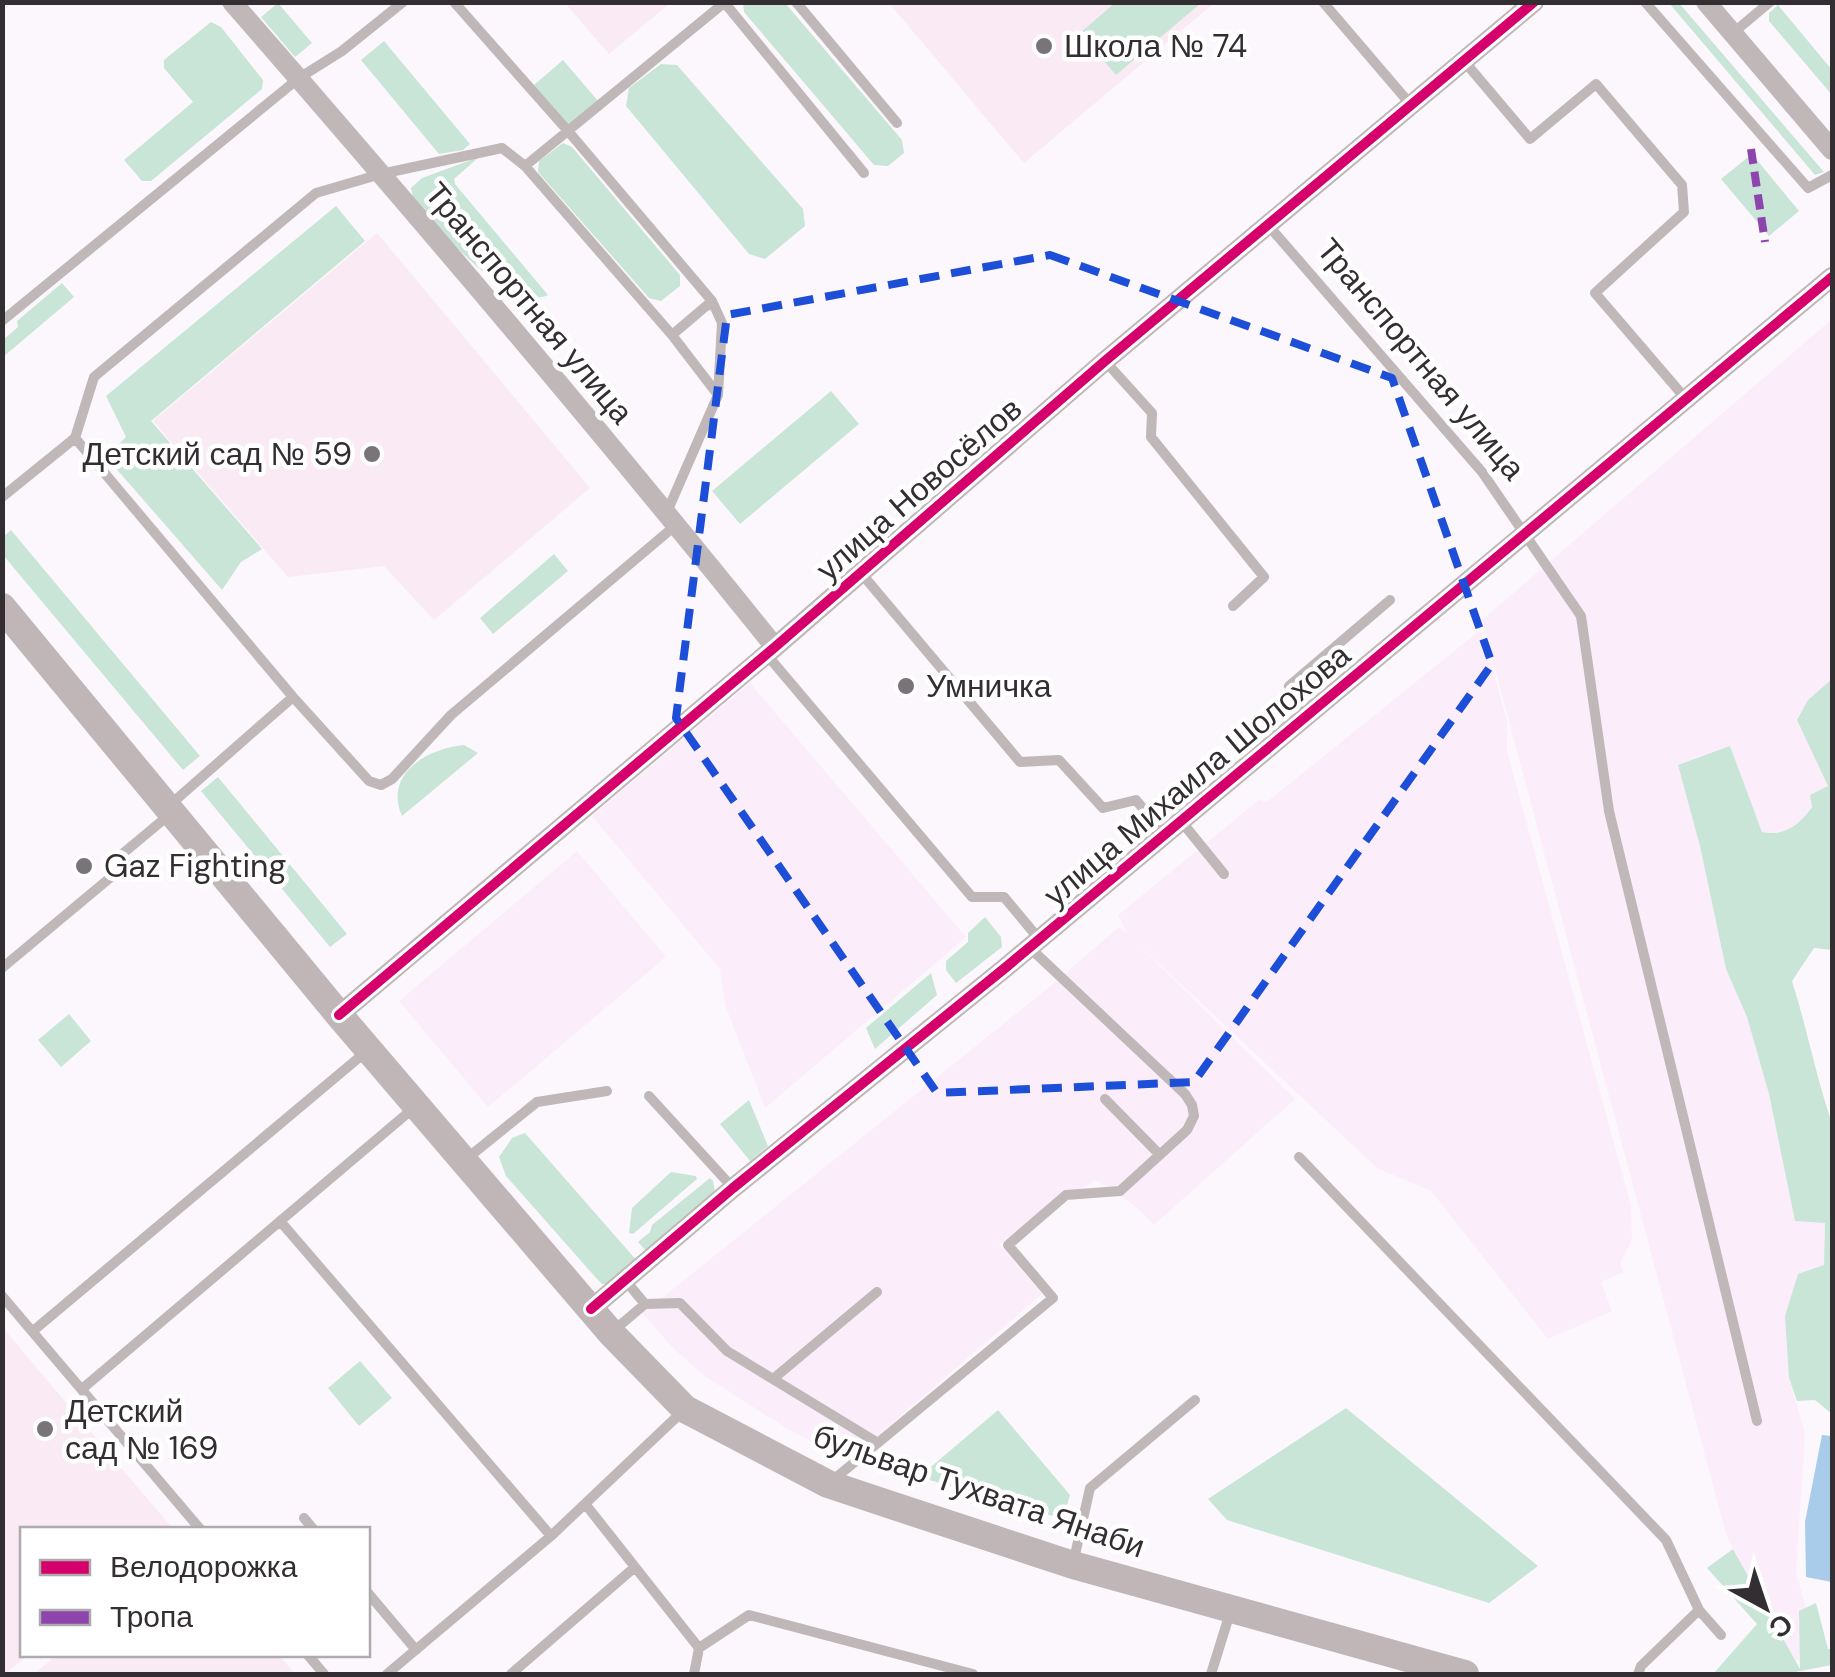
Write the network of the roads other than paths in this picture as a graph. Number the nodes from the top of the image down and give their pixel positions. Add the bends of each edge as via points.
1 (232, 2) edge
2 (403, 2) edge
3 (454, 2) edge
4 (796, 2) edge
5 (1324, 2) edge
6 (1534, 2) edge
7 (1646, 2) edge
8 (1706, 2) edge
9 (1770, 2) edge
10 (724, 3) edge
11 (1733, 34) junction
12 (1464, 61) junction
13 (299, 78) junction
14 (1411, 106) junction
15 (897, 123) dead end
16 (568, 131) junction
17 (1832, 150) edge
18 (525, 166) junction
19 (864, 173) dead end
20 (381, 174) junction
21 (1832, 175) edge
22 (1268, 224) junction
23 (1832, 277) edge
24 (712, 301) junction
25 (2, 321) edge
26 (672, 335) junction
27 (1105, 361) junction
28 (718, 395) junction
29 (1686, 399) junction
30 (75, 438) junction
31 (2, 497) edge
32 (672, 518) junction
33 (1523, 535) junction
34 (860, 573) junction
35 (1390, 600) dead end
36 (1234, 606) dead end
37 (2, 608) edge
38 (771, 651) junction
39 (294, 697) junction
40 (1310, 713) junction
41 (170, 810) junction
42 (1173, 828) junction
43 (1224, 874) dead end
44 (1034, 943) junction
45 (2, 968) edge
46 (339, 1015) junction
47 (369, 1050) junction
48 (608, 1091) dead end
49 (650, 1096) dead end
50 (1106, 1099) dead end
51 (417, 1106) junction
52 (1160, 1155) junction
53 (1299, 1157) dead end
54 (464, 1161) junction
55 (733, 1188) junction
56 (280, 1221) junction
57 (625, 1280) junction
58 (877, 1292) dead end
59 (2, 1296) edge
60 (645, 1304) junction
61 (591, 1309) junction
62 (33, 1332) junction
63 (611, 1333) junction
64 (773, 1379) junction
65 (82, 1389) junction
66 (1194, 1400) dead end
67 (685, 1410) junction
68 (1758, 1421) dead end
69 (878, 1443) junction
70 (828, 1484) junction
71 (586, 1505) junction
72 (304, 1518) dead end
73 (198, 1527) edge
74 (312, 1527) edge
75 (551, 1536) junction
76 (1073, 1564) junction
77 (635, 1567) junction
78 (370, 1595) edge
79 (1231, 1609) junction
80 (1699, 1610) junction
81 (1721, 1635) dead end
82 (699, 1648) junction
83 (416, 1650) junction
84 (388, 1674) edge
85 (510, 1674) edge
86 (694, 1674) edge
87 (973, 1674) edge
88 (1211, 1674) edge
89 (1464, 1674) edge
90 (1638, 1674) edge

1 - 13 street, Транспортная улица
2 - 13 lane
3 - 16 lane
4 - 15 lane
5 - 14 lane
6 - 12 street, улица Новосёлов
7 - 21 lane via 1808,188
8 - 11 street
9 - 11 lane
10 - 16 lane
10 - 19 lane
11 - 17 street
12 - 14 street, улица Новосёлов
12 - 29 lane via 1530,139 1596,84 1682,185 1684,212 1595,293
13 - 20 street, Транспортная улица
13 - 25 lane
14 - 22 street, улица Новосёлов
16 - 18 lane
16 - 24 lane
18 - 20 lane via 502,148
18 - 26 lane
20 - 30 lane via 316,193 94,377
20 - 32 street, Транспортная улица
22 - 27 street, улица Новосёлов
22 - 33 lane, Транспортная улица via 1482,472
23 - 29 street, улица Михаила Шолохова
24 - 26 lane
24 - 28 lane via 722,323
26 - 28 lane
27 - 34 street, улица Новосёлов
27 - 36 lane via 1152,413 1151,437 1264,577
28 - 32 lane
29 - 33 street, улица Михаила Шолохова
30 - 31 lane
30 - 39 lane
32 - 38 street, Транспортная улица
32 - 39 lane via 381,785 369,782
33 - 40 street, улица Михаила Шолохова
33 - 68 lane, Транспортная улица via 1581,616 1610,811
34 - 38 street, улица Новосёлов
34 - 42 lane via 1020,762 1059,760 1104,808 1136,800
35 - 40 lane via 1289,686
37 - 41 main road, бульвар Тухвата Янаби
38 - 44 lane via 972,896 1004,896
38 - 46 street, улица Новосёлов
39 - 41 lane
40 - 42 street, улица Михаила Шолохова
41 - 45 lane via 115,860 112,876
41 - 46 main road, бульвар Тухвата Янаби
42 - 43 lane
42 - 44 street, улица Михаила Шолохова
44 - 52 lane via 1192,1105 1187,1130
44 - 55 street, улица Михаила Шолохова
46 - 47 main road, бульвар Тухвата Янаби
47 - 51 main road, бульвар Тухвата Янаби
47 - 62 lane
48 - 54 lane via 537,1102
49 - 55 lane
50 - 52 lane
51 - 54 main road, бульвар Тухвата Янаби
51 - 56 lane
52 - 69 lane via 1120,1191 1066,1195 1008,1245 1052,1298
53 - 80 lane via 1666,1540
54 - 61 main road, бульвар Тухвата Янаби
55 - 57 street, улица Михаила Шолохова
56 - 65 lane
56 - 75 lane
57 - 60 lane
57 - 61 street, улица Михаила Шолохова
58 - 64 lane
59 - 62 lane
60 - 63 lane
60 - 64 lane via 680,1303 727,1350
61 - 63 main road, бульвар Тухвата Янаби
62 - 65 lane
63 - 67 main road, бульвар Тухвата Янаби
64 - 69 lane
65 - 73 lane
66 - 76 lane via 1090,1488
67 - 70 main road, бульвар Тухвата Янаби
67 - 71 lane
69 - 70 lane
70 - 76 main road, бульвар Тухвата Янаби
71 - 75 lane
71 - 77 lane
72 - 74 lane
75 - 83 lane
76 - 79 main road, бульвар Тухвата Янаби
77 - 82 lane
77 - 85 lane
78 - 83 lane
79 - 88 lane
79 - 89 main road, бульвар Тухвата Янаби
80 - 81 lane
80 - 90 lane
82 - 86 lane
82 - 87 lane via 749,1615
83 - 84 lane

